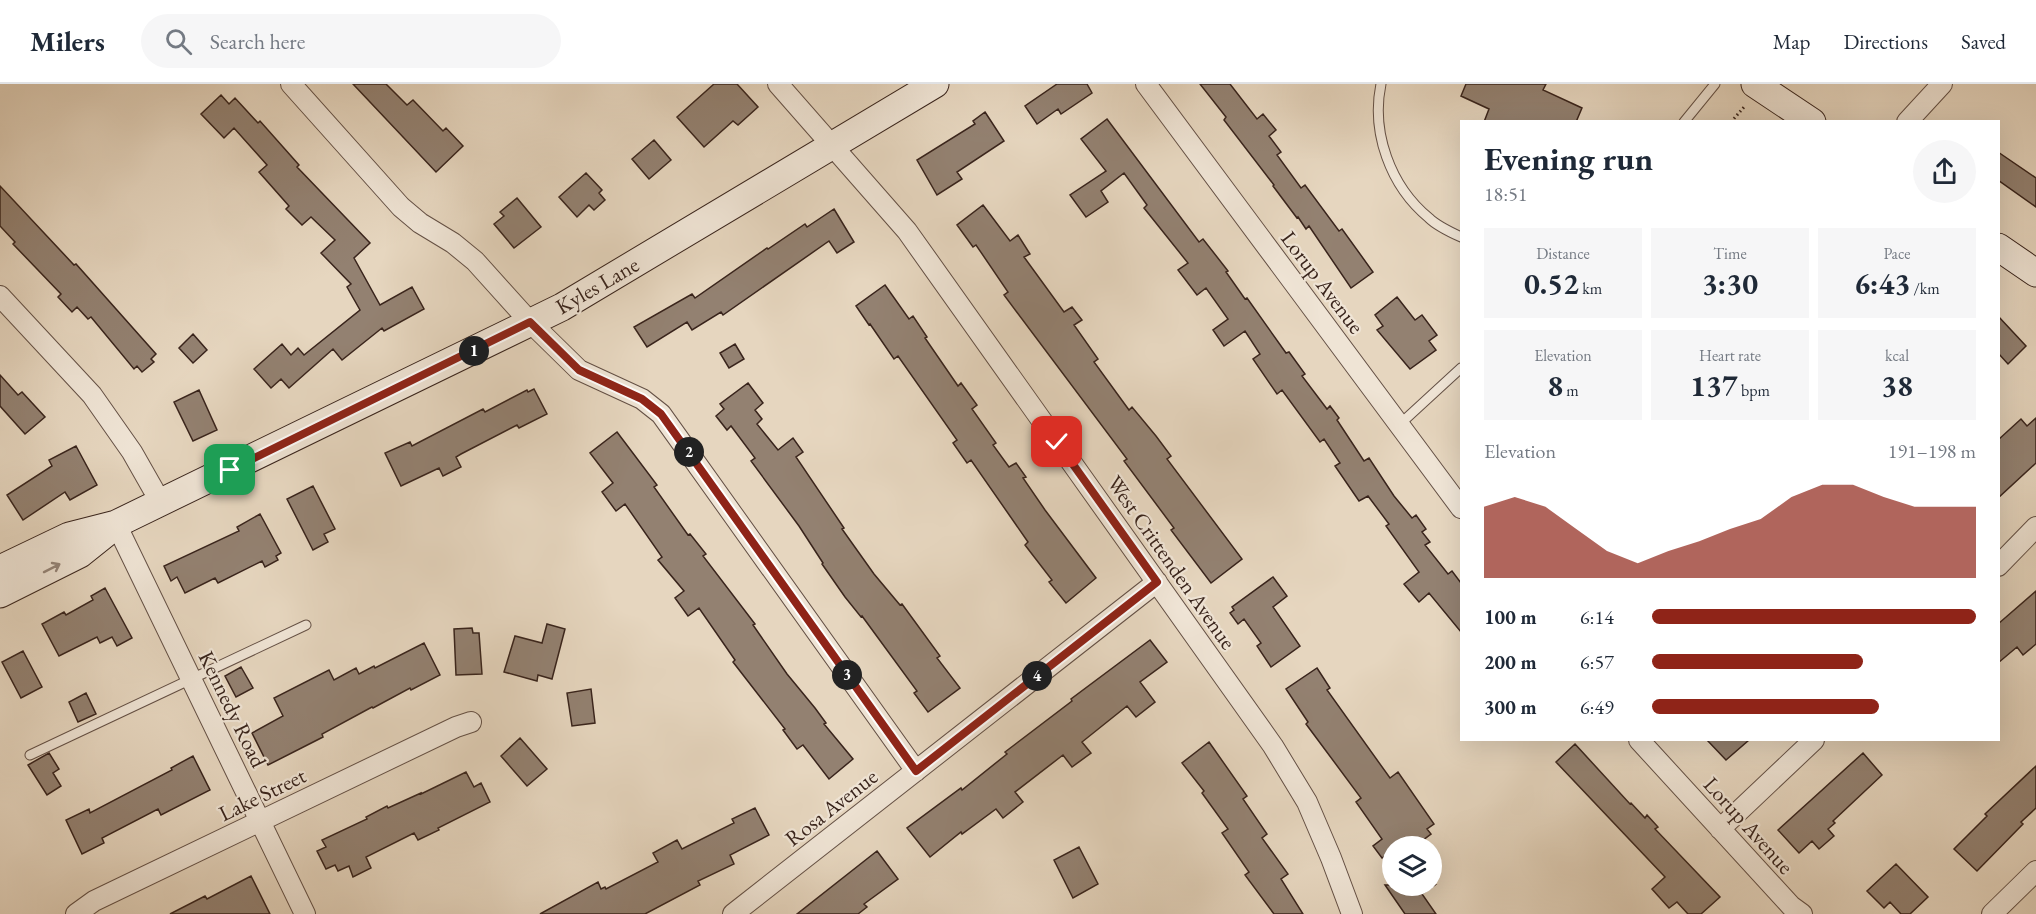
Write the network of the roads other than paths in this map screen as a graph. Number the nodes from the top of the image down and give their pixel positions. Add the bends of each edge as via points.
1 (291, 84) edge
2 (778, 84) edge
3 (935, 84) edge
4 (1146, 84) edge
5 (1381, 84) edge
6 (1715, 84) edge
7 (1942, 84) edge
8 (1750, 95) edge
9 (1686, 120) edge
10 (1807, 120) edge
11 (1909, 120) edge
12 (831, 145) junction
13 (1460, 236) edge
14 (2000, 248) edge
15 (2036, 273) edge
16 (0, 296) edge
17 (530, 322) junction
18 (1460, 369) edge
19 (1399, 425) junction
20 (161, 503) junction
21 (1460, 507) edge
22 (116, 524) junction
23 (2036, 527) edge
24 (2000, 564) edge
25 (0, 569) edge
26 (1157, 582) junction
27 (0, 594) edge
28 (306, 625) dead end
29 (191, 678) junction
30 (471, 722) dead end
31 (1640, 741) edge
32 (1813, 741) edge
33 (30, 755) dead end
34 (916, 771) junction
35 (260, 821) junction
36 (1719, 829) junction
37 (2036, 872) edge
38 (76, 914) edge
39 (305, 914) edge
40 (732, 914) edge
41 (1352, 914) edge
42 (1802, 914) edge
43 (1992, 914) edge

1 - 17 street via 401,207 475,261
2 - 12 street, West Crittenden Avenue
3 - 12 main road, Kyles Lane
4 - 19 street, Lorup Avenue
5 - 13 lane via 1378,123 1396,177 1429,219
6 - 9 lane
7 - 11 street
8 - 10 main road
12 - 17 main road, Kyles Lane via 562,307
12 - 26 street, West Crittenden Avenue via 907,231
14 - 15 main road
16 - 20 street via 92,395 132,452
17 - 20 main road, Kyles Lane
17 - 34 street via 579,370 642,399 661,414
18 - 19 lane
19 - 21 street, Lorup Avenue
20 - 22 main road, Kyles Lane
22 - 25 main road, Kyles Lane via 69,536
27 -> 22 main road, Kyles Lane via 80,554
22 - 29 street, Kennedy Road
23 - 24 street
26 - 34 street, Rosa Avenue
26 - 41 street, West Crittenden Avenue via 1273,746 1307,802
28 - 29 lane
29 - 33 lane
29 - 35 street, Kennedy Road
30 - 35 street, Lake Street
31 - 36 street, Lorup Avenue
32 - 36 street
34 - 40 street, Rosa Avenue
35 - 38 street, Lake Street via 94,901
35 - 39 street, Kennedy Road
36 - 42 street, Lorup Avenue
37 - 43 street

